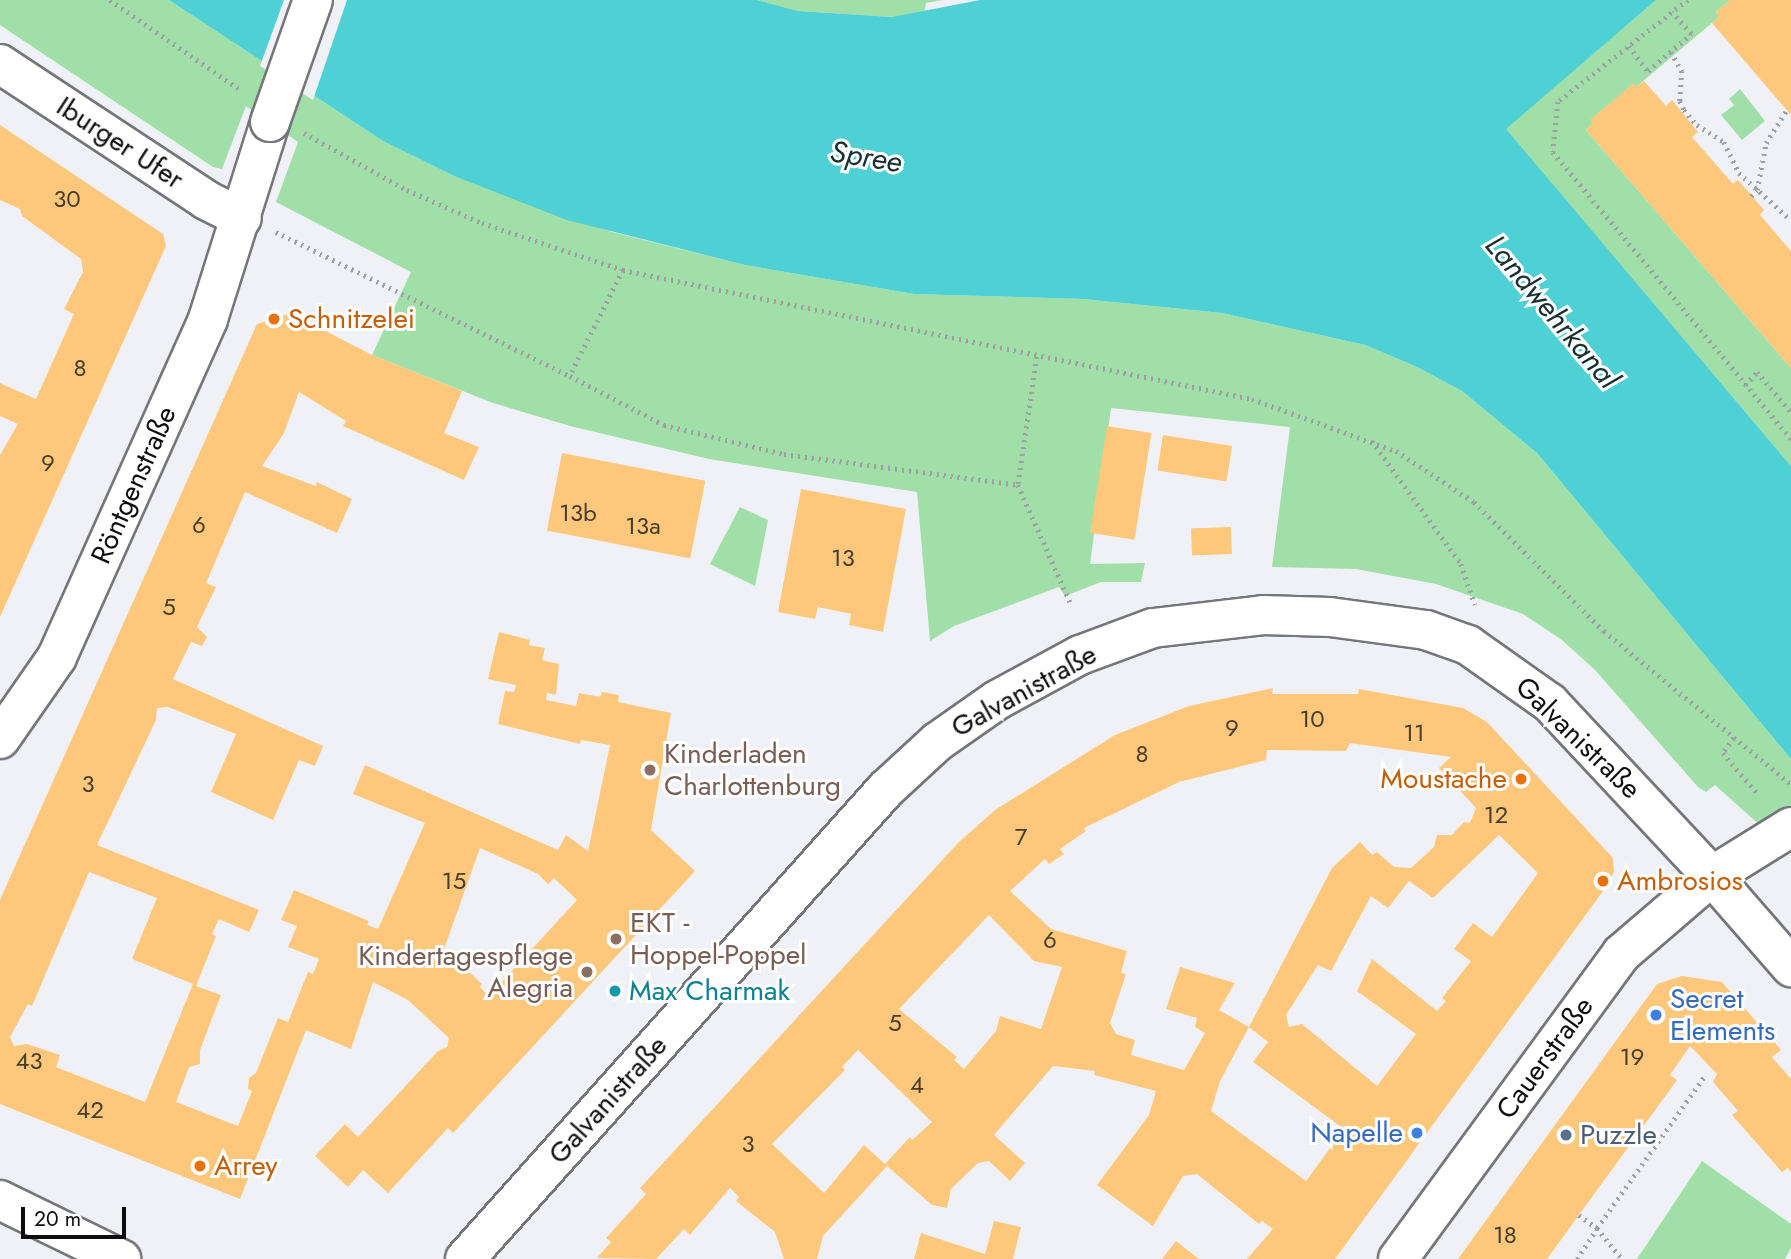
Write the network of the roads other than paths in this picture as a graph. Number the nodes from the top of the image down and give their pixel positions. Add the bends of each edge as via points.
1 (313, 0) edge
2 (0, 64) edge
3 (253, 222) junction
4 (0, 739) edge
5 (1791, 827) edge
6 (1712, 876) junction
7 (1791, 967) edge
8 (0, 1200) edge
9 (121, 1259) edge
10 (466, 1259) edge
11 (1398, 1259) edge

1 - 3 street, Röntgenstraße, bridge via 274,117
2 - 3 street, Iburger Ufer via 206,200
3 - 4 street, Röntgenstraße via 57,657
5 - 6 street, Cauerstraße
6 - 7 street, Galvanistraße
6 - 10 street, Galvanistraße via 1550,703 1468,645 1426,631 1331,617 1263,615 1153,628 1080,655 997,700 937,742 876,800
6 - 11 street, Cauerstraße via 1621,954
8 - 9 street

